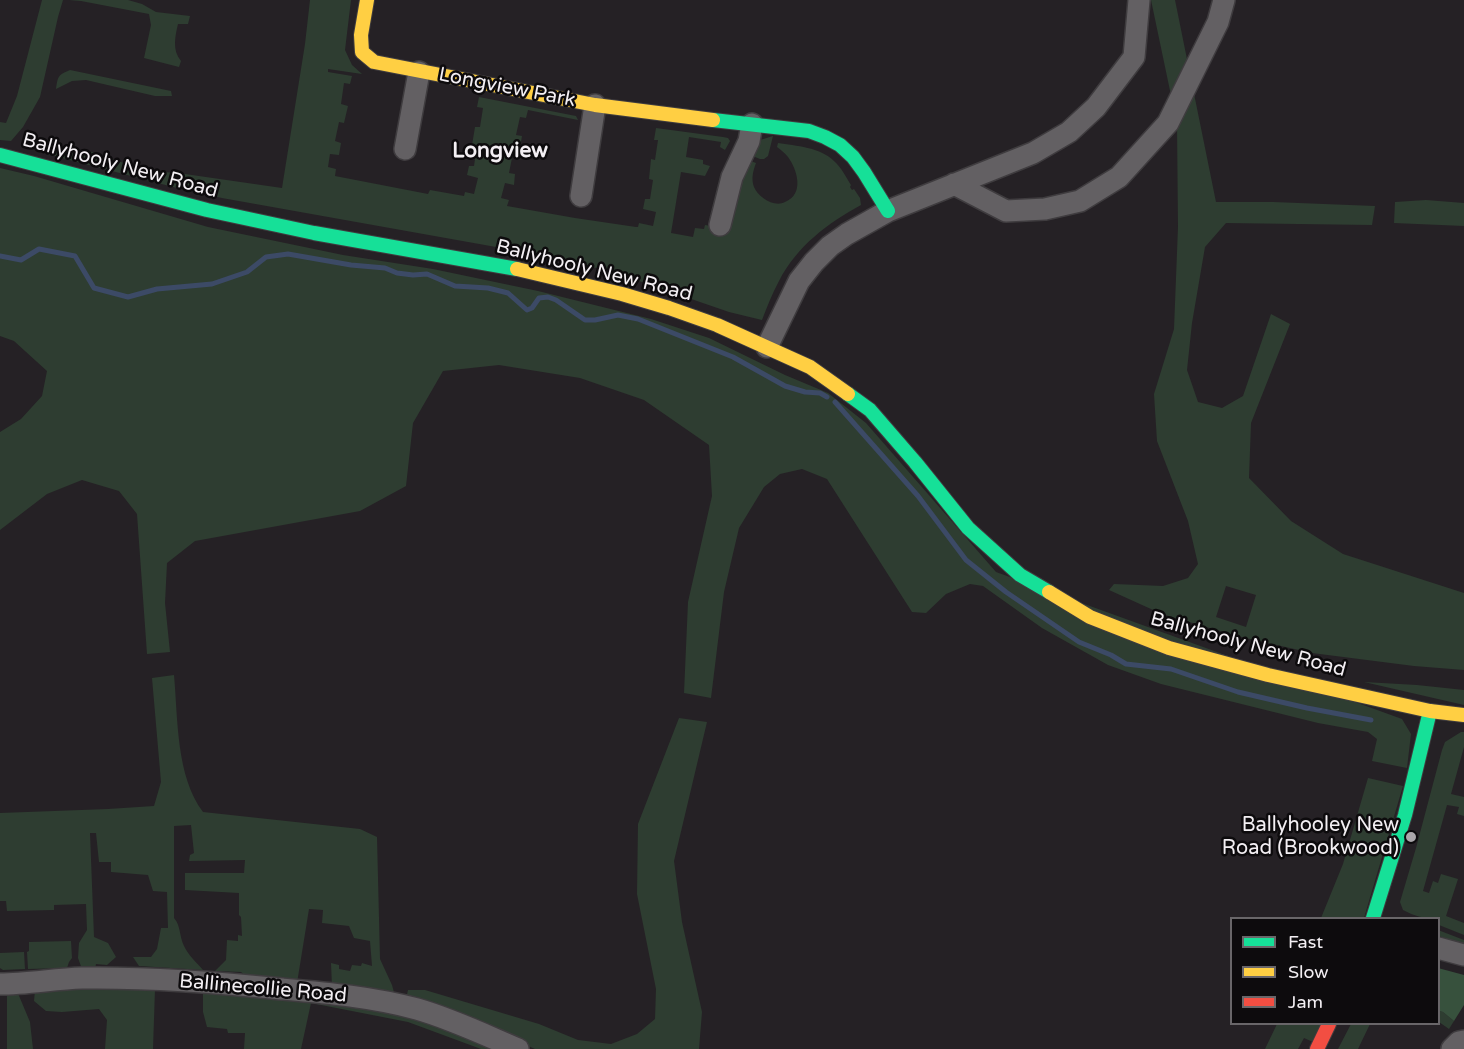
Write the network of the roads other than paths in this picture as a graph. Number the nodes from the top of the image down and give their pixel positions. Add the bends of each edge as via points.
1 (367, 0) edge
2 (1139, 0) edge
3 (1224, 0) edge
4 (419, 72) junction
5 (595, 105) junction
6 (752, 124) junction
7 (405, 149) dead end
8 (0, 155) edge
9 (954, 184) junction
10 (581, 196) dead end
11 (888, 211) junction
12 (720, 225) dead end
13 (767, 347) junction
14 (1430, 711) junction
15 (1464, 715) edge
16 (1373, 917) edge
17 (1440, 949) edge
18 (1464, 955) edge
19 (0, 984) edge
20 (1328, 1025) edge
21 (1464, 1041) edge
22 (518, 1049) edge
23 (1317, 1049) edge
24 (1452, 1049) edge

1 - 4 main road, Longview Park via 362,52 374,62
2 - 9 street via 1134,57 1096,107 1069,132 1033,153
3 - 9 street via 1218,22 1168,123 1119,177 1080,201 1045,209 1005,211
4 - 5 main road, Longview Park
4 - 7 street, Longview Park
5 - 6 main road, Longview Park
5 - 10 street, Longview Park
6 - 11 main road, Longview Park via 809,131 840,145 864,172
6 - 12 street via 749,141 732,177
8 - 13 main road, Ballyhooly New Road via 207,210 527,271 611,291 717,325
9 - 11 street
11 - 13 street via 847,234 814,262 799,281
13 - 14 main road, Ballyhooly New Road via 810,367 870,410 968,528 1020,575 1089,617 1169,648 1268,675
14 - 15 main road, Ballyhooly New Road
14 - 16 main road via 1408,805
17 - 18 street
19 - 22 street, Ballinecollie Road via 82,978 142,979 341,995 447,1018
20 - 23 main road
21 - 24 street

